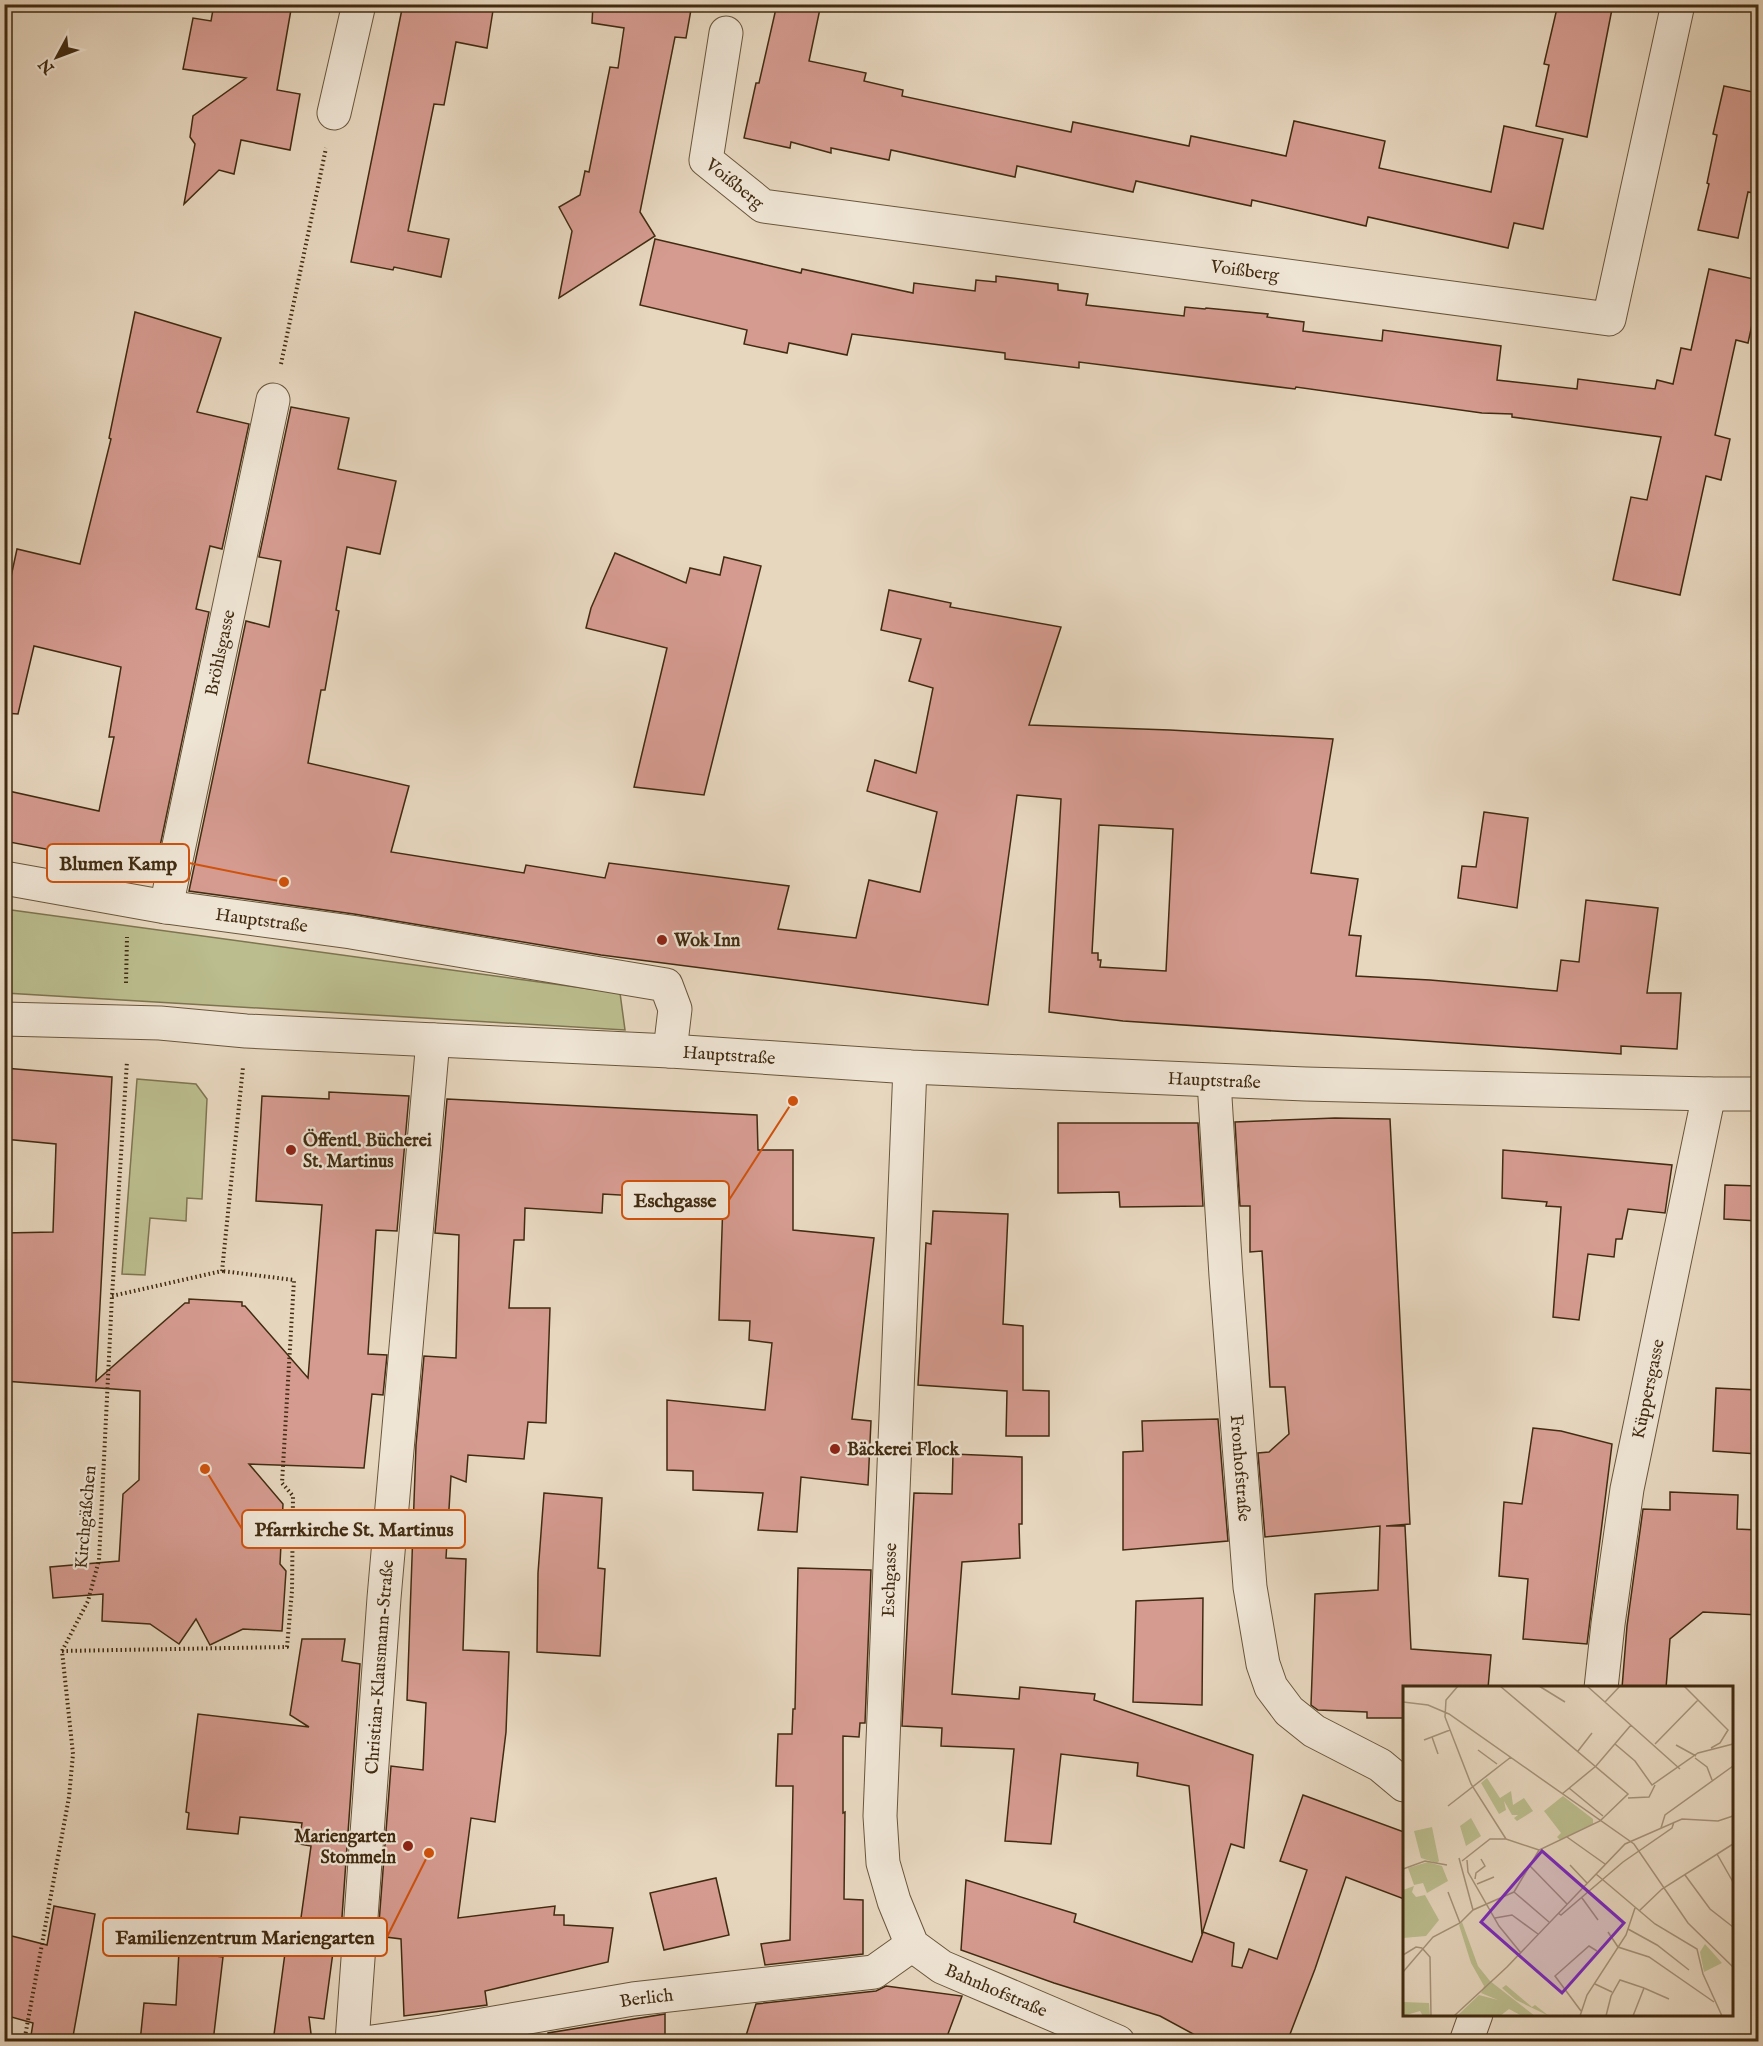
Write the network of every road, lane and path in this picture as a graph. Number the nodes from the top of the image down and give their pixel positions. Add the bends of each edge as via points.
1 (359, 4) edge
2 (1677, 4) edge
3 (726, 33) dead end
4 (334, 113) joint
5 (273, 400) joint
6 (4, 878) edge
7 (127, 900) junction
8 (166, 907) junction
9 (4, 1019) edge
10 (137, 1023) junction
11 (246, 1031) junction
12 (433, 1040) junction
13 (670, 1051) junction
14 (910, 1067) junction
15 (1214, 1080) junction
16 (1709, 1094) junction
17 (1758, 1094) edge
18 (222, 1271) junction
19 (112, 1296) junction
20 (62, 1651) junction
21 (1601, 1686) edge
22 (1403, 1784) edge
23 (912, 1945) junction
24 (1475, 2016) edge
25 (24, 2042) edge
26 (352, 2042) edge
27 (372, 2042) edge
28 (1118, 2042) edge
29 (1466, 2042) edge

1 - 4 street
2 - 3 street, Voißberg via 1609,319 763,206 706,160
4 - 5 path
5 - 8 street, Bröhlsgasse
6 - 7 street, Hauptstraße
7 - 8 street, Hauptstraße
7 - 10 path, Kirchgäßchen via 126,990 138,1001
8 - 13 street, Hauptstraße via 351,932 666,985 675,1009
9 - 10 street, Hauptstraße
10 - 11 street, Hauptstraße
10 - 19 path, Kirchgäßchen via 136,1046 127,1060
11 - 12 street, Hauptstraße
11 - 18 path
12 - 13 street, Hauptstraße
12 - 26 street, Christian-Klausmann-Straße via 384,1598
13 - 14 street, Hauptstraße
14 - 15 street, Hauptstraße
14 - 23 street, Eschgasse via 880,1815 883,1863
15 - 16 street, Hauptstraße
15 - 22 street, Fronhofstraße via 1250,1587 1263,1664 1271,1687 1288,1712 1314,1731 1380,1765
16 - 17 street, Hauptstraße
16 - 21 street, Küppersgasse via 1628,1489
18 - 19 path
18 - 20 path via 294,1280 282,1484 293,1496 287,1647
19 - 20 path, Kirchgäßchen via 99,1560 88,1600
20 - 25 path via 73,1754 70,1786
23 - 27 street, Berlich via 874,1972 633,1999
23 - 28 street, Bahnhofstraße via 942,1967
24 - 29 street

